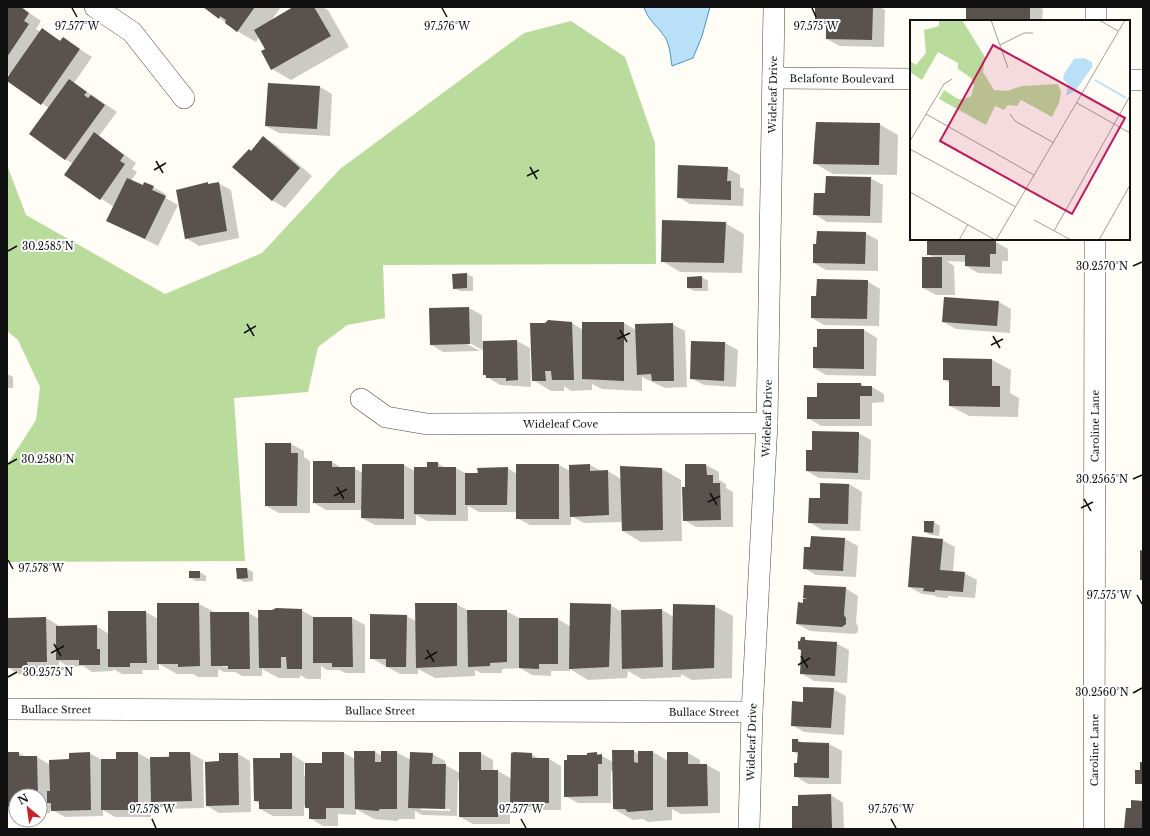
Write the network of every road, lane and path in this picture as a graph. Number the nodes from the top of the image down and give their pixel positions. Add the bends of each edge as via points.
1 (95, 7) edge
2 (774, 7) edge
3 (1096, 7) edge
4 (1096, 20) edge
5 (773, 78) junction
6 (910, 79) edge
7 (1130, 80) edge
8 (1143, 80) edge
9 (184, 98) dead end
10 (1095, 240) edge
11 (361, 399) dead end
12 (767, 423) junction
13 (7, 709) edge
14 (752, 712) junction
15 (749, 829) edge
16 (1094, 829) edge

1 - 9 street via 132,32
2 - 5 street, Wideleaf Drive
3 - 4 street
5 - 6 street, Belafonte Boulevard
5 - 12 street, Wideleaf Drive
7 - 8 street
10 - 16 street, Caroline Lane
11 - 12 street, Wideleaf Cove via 386,417 427,424
12 - 14 street, Wideleaf Drive
13 - 14 street, Bullace Street
14 - 15 street, Wideleaf Drive

